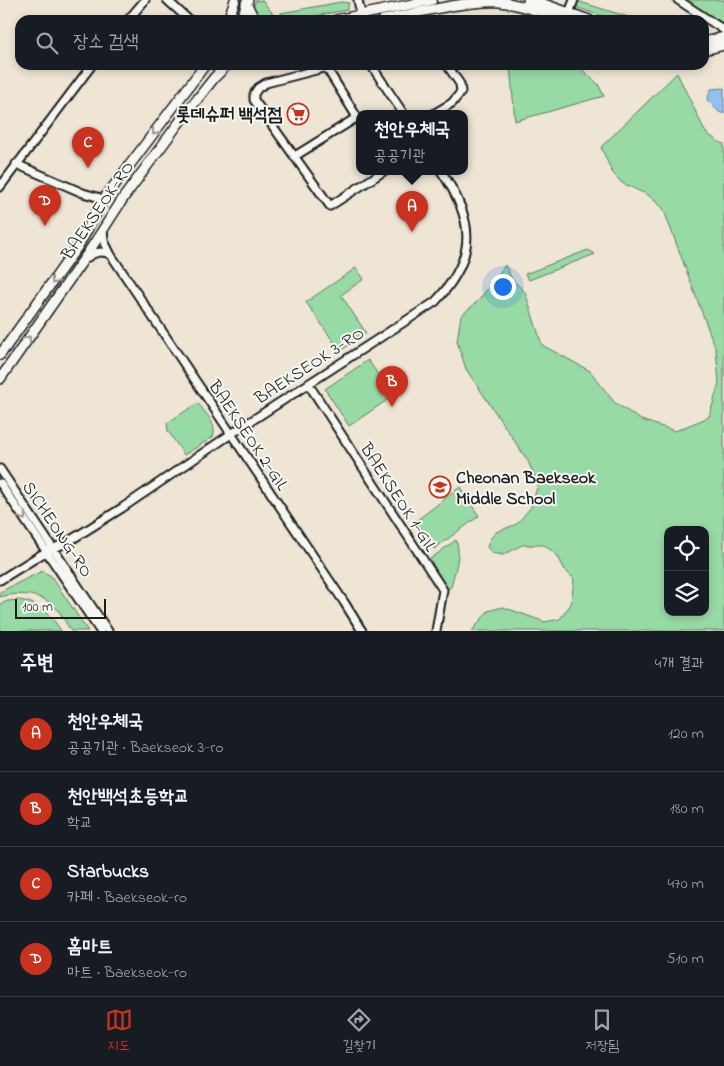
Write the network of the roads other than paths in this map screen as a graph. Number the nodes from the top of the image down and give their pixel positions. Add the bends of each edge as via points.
1 (146, 0) edge
2 (166, 0) edge
3 (235, 0) edge
4 (358, 0) edge
5 (432, 0) edge
6 (528, 0) edge
7 (574, 0) edge
8 (678, 0) edge
9 (247, 2) edge
10 (132, 15) edge
11 (183, 15) edge
12 (230, 15) edge
13 (243, 15) edge
14 (253, 15) edge
15 (362, 15) edge
16 (370, 15) edge
17 (408, 15) edge
18 (563, 15) edge
19 (565, 15) edge
20 (567, 15) edge
21 (701, 15) edge
22 (709, 20) edge
23 (724, 30) edge
24 (724, 37) edge
25 (709, 41) edge
26 (724, 45) edge
27 (709, 49) edge
28 (88, 70) edge
29 (201, 70) edge
30 (220, 70) edge
31 (222, 70) edge
32 (314, 70) edge
33 (328, 70) edge
34 (374, 70) edge
35 (450, 70) edge
36 (214, 78) junction
37 (401, 110) edge
38 (441, 110) edge
39 (356, 117) edge
40 (356, 121) edge
41 (295, 156) junction
42 (16, 164) junction
43 (378, 175) edge
44 (444, 175) edge
45 (0, 187) edge
46 (104, 199) junction
47 (103, 229) junction
48 (111, 255) junction
49 (83, 261) junction
50 (0, 355) edge
51 (0, 379) edge
52 (309, 385) junction
53 (231, 434) junction
54 (0, 469) edge
55 (0, 484) edge
56 (50, 550) junction
57 (0, 580) edge
58 (100, 631) edge
59 (108, 631) edge
60 (362, 631) edge
61 (436, 631) edge

1 - 10 street
2 - 11 street
3 - 12 main road
4 - 15 street
5 - 16 main road
6 - 19 main road
7 - 20 street
8 - 21 street
9 - 13 main road
9 - 14 main road
17 - 18 main road via 474,2 525,6
22 - 23 street
24 - 25 main road
26 - 27 main road
28 - 42 street
29 -> 46 main road, BAEKSEOK-RO
30 - 36 main road
31 - 36 main road, BAEKSEOK-RO
32 - 41 street via 277,79 258,88 254,94 254,100
33 - 39 street
34 - 37 street
35 - 38 street via 460,84 461,92
36 - 47 main road, BAEKSEOK-RO
40 - 41 street
41 - 43 street via 330,206
42 - 45 street
42 - 46 street
44 - 52 street, BAEKSEOK 3-RO via 458,198 467,232 464,257 457,275 436,302
46 -> 50 main road, BAEKSEOK-RO via 78,246
47 - 48 street, BAEKSEOK 2-GIL via 104,241
47 - 49 main road, BAEKSEOK-RO
48 - 49 street via 98,252
48 - 53 street, BAEKSEOK 2-GIL
51 -> 49 main road, BAEKSEOK-RO
52 - 53 street, BAEKSEOK 3-RO
52 - 61 street, BAEKSEOK 1-GIL via 442,590
53 - 56 street, BAEKSEOK 3-RO via 122,508
53 - 60 street, BAEKSEOK 2-GIL
54 - 56 street, SICHEONG-RO
55 -> 56 street, SICHEONG-RO
56 - 57 street, BAEKSEOK 3-RO
56 - 58 street, SICHEONG-RO
56 - 59 street, SICHEONG-RO

